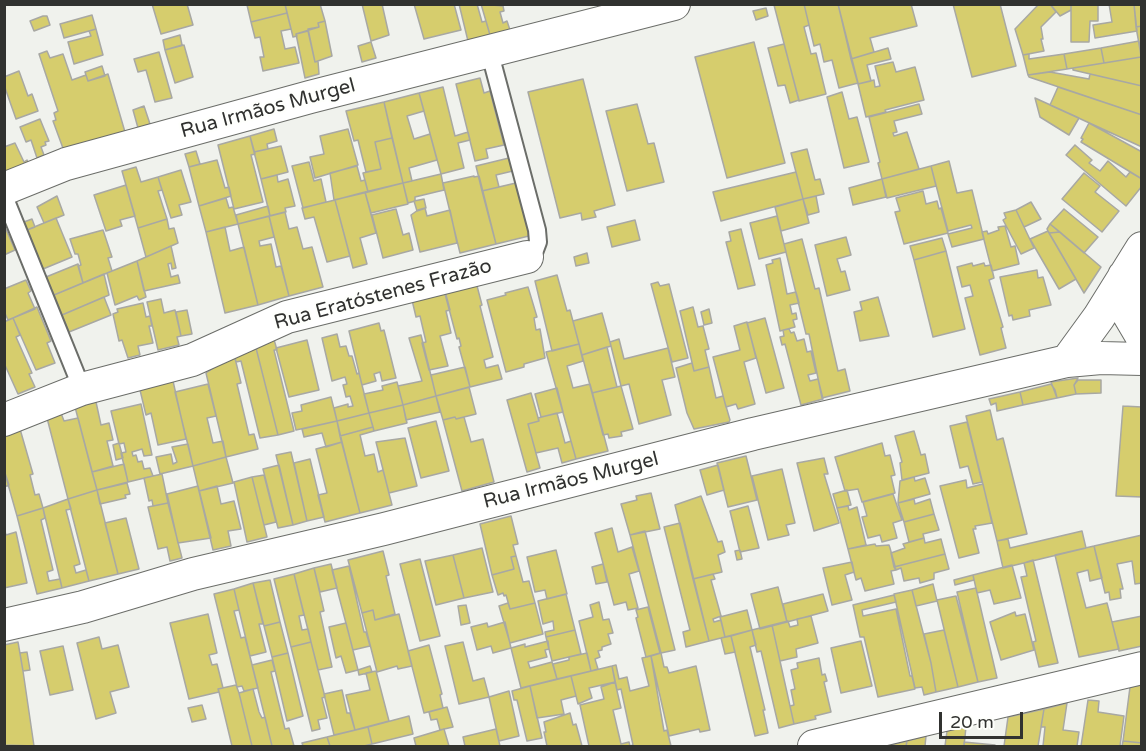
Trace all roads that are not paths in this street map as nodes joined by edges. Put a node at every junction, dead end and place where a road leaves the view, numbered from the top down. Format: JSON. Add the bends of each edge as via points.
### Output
{"nodes":[{"id":1,"x":674,"y":4,"type":"edge"},
{"id":2,"x":489,"y":50,"type":"junction"},
{"id":3,"x":4,"y":189,"type":"edge"},
{"id":4,"x":4,"y":196,"type":"edge"},
{"id":5,"x":1142,"y":248,"type":"edge"},
{"id":6,"x":527,"y":257,"type":"joint"},
{"id":7,"x":1124,"y":276,"type":"junction"},
{"id":8,"x":1142,"y":337,"type":"edge"},
{"id":9,"x":1142,"y":359,"type":"edge"},
{"id":10,"x":1067,"y":361,"type":"junction"},
{"id":11,"x":82,"y":389,"type":"junction"},
{"id":12,"x":4,"y":420,"type":"edge"},
{"id":13,"x":4,"y":625,"type":"edge"},
{"id":14,"x":1142,"y":668,"type":"edge"},
{"id":15,"x":814,"y":747,"type":"edge"}],
"edges":[{"from":1,"to":2,"type":"street","name":"Rua Irmãos Murgel"},
{"from":2,"to":3,"type":"street","name":"Rua Irmãos Murgel","via":[[66,164]]},
{"from":2,"to":6,"type":"lane","via":[[537,230],[536,250]]},
{"from":4,"to":11,"type":"lane"},
{"from":5,"to":7,"type":"street"},
{"from":6,"to":11,"type":"street","name":"Rua Eratóstenes Frazão","via":[[287,317],[192,360]]},
{"from":7,"to":8,"type":"street","via":[[1129,315]]},
{"from":7,"to":10,"type":"street"},
{"from":9,"to":10,"type":"street","name":"Rua Irmãos Murgel"},
{"from":10,"to":13,"type":"street","name":"Rua Irmãos Murgel","via":[[753,434]]},
{"from":11,"to":12,"type":"street","name":"Rua Eratóstenes Frazão"},
{"from":14,"to":15,"type":"street"}]}
